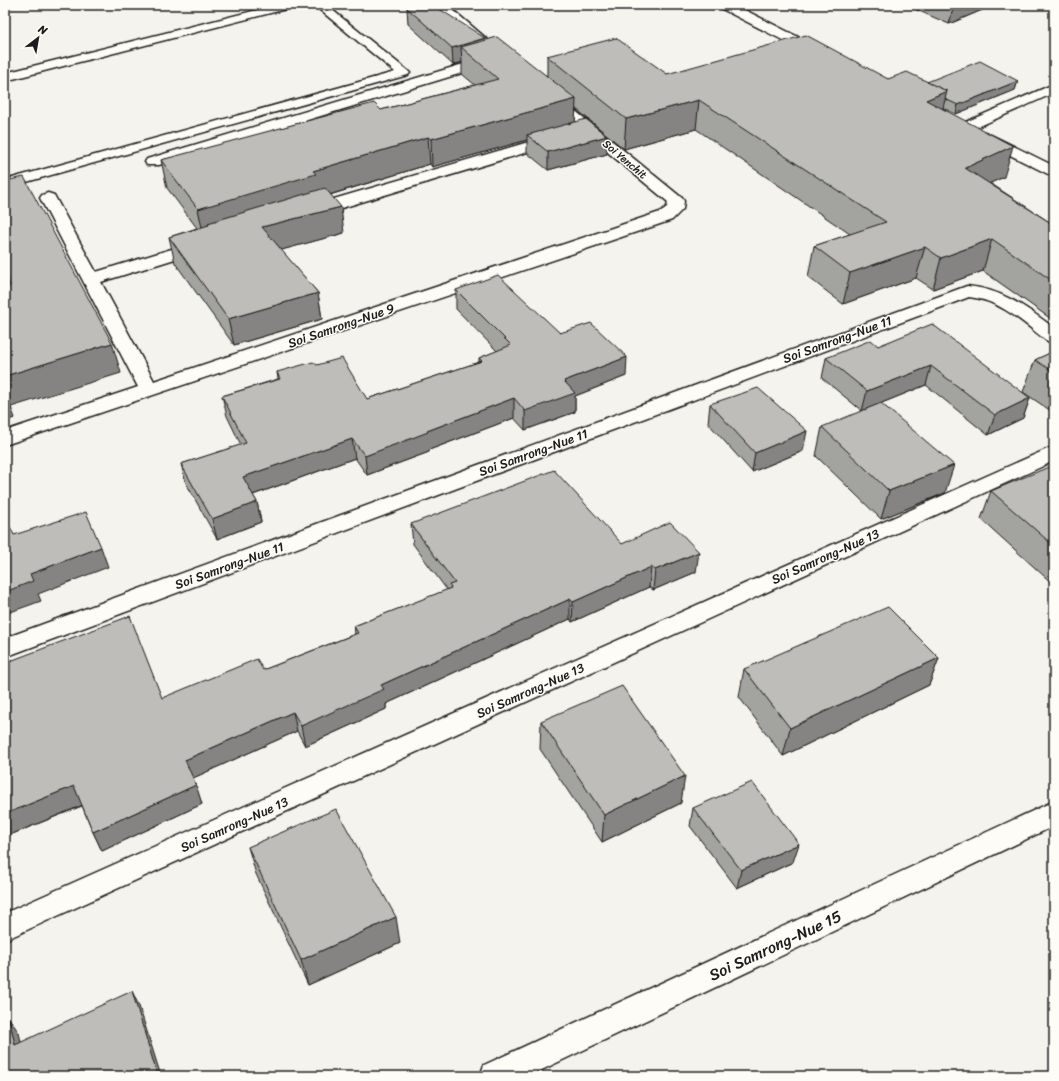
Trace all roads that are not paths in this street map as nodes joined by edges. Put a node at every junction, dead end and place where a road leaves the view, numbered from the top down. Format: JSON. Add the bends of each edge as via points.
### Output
{"nodes":[{"id":1,"x":290,"y":5,"type":"edge"},
{"id":2,"x":319,"y":5,"type":"edge"},
{"id":3,"x":439,"y":5,"type":"edge"},
{"id":4,"x":734,"y":6,"type":"edge"},
{"id":5,"x":832,"y":59,"type":"edge"},
{"id":6,"x":5,"y":77,"type":"edge"},
{"id":7,"x":1054,"y":88,"type":"edge"},
{"id":8,"x":542,"y":90,"type":"edge"},
{"id":9,"x":952,"y":120,"type":"edge"},
{"id":10,"x":966,"y":127,"type":"junction"},
{"id":11,"x":589,"y":130,"type":"junction"},
{"id":12,"x":153,"y":162,"type":"dead end"},
{"id":13,"x":1054,"y":172,"type":"edge"},
{"id":14,"x":5,"y":184,"type":"edge"},
{"id":15,"x":48,"y":198,"type":"dead end"},
{"id":16,"x":675,"y":209,"type":"joint"},
{"id":17,"x":294,"y":217,"type":"edge"},
{"id":18,"x":219,"y":240,"type":"edge"},
{"id":19,"x":91,"y":280,"type":"junction"},
{"id":20,"x":1054,"y":337,"type":"edge"},
{"id":21,"x":149,"y":390,"type":"junction"},
{"id":22,"x":5,"y":438,"type":"edge"},
{"id":23,"x":1054,"y":452,"type":"edge"},
{"id":24,"x":5,"y":648,"type":"edge"},
{"id":25,"x":1054,"y":813,"type":"edge"},
{"id":26,"x":5,"y":927,"type":"edge"},
{"id":27,"x":495,"y":1076,"type":"edge"}],
"edges":[{"from":1,"to":6,"type":"lane"},
{"from":2,"to":14,"type":"lane","via":[[404,73]]},
{"from":3,"to":12,"type":"street","via":[[504,59]]},
{"from":4,"to":5,"type":"street"},
{"from":7,"to":10,"type":"street"},
{"from":8,"to":11,"type":"street","name":"Soi Yenchit"},
{"from":9,"to":10,"type":"street"},
{"from":10,"to":13,"type":"street"},
{"from":11,"to":16,"type":"street","name":"Soi Yenchit","via":[[676,201]]},
{"from":11,"to":17,"type":"street"},
{"from":15,"to":19,"type":"street"},
{"from":16,"to":21,"type":"street","name":"Soi Samrong-Nue 9","via":[[666,216]]},
{"from":18,"to":19,"type":"street"},
{"from":19,"to":21,"type":"street"},
{"from":20,"to":24,"type":"street","name":"Soi Samrong-Nue 11","via":[[995,296],[980,291],[967,291]]},
{"from":21,"to":22,"type":"street","name":"Soi Samrong-Nue 9"},
{"from":23,"to":26,"type":"street","name":"Soi Samrong-Nue 13"},
{"from":25,"to":27,"type":"street","name":"Soi Samrong-Nue 15"}]}
